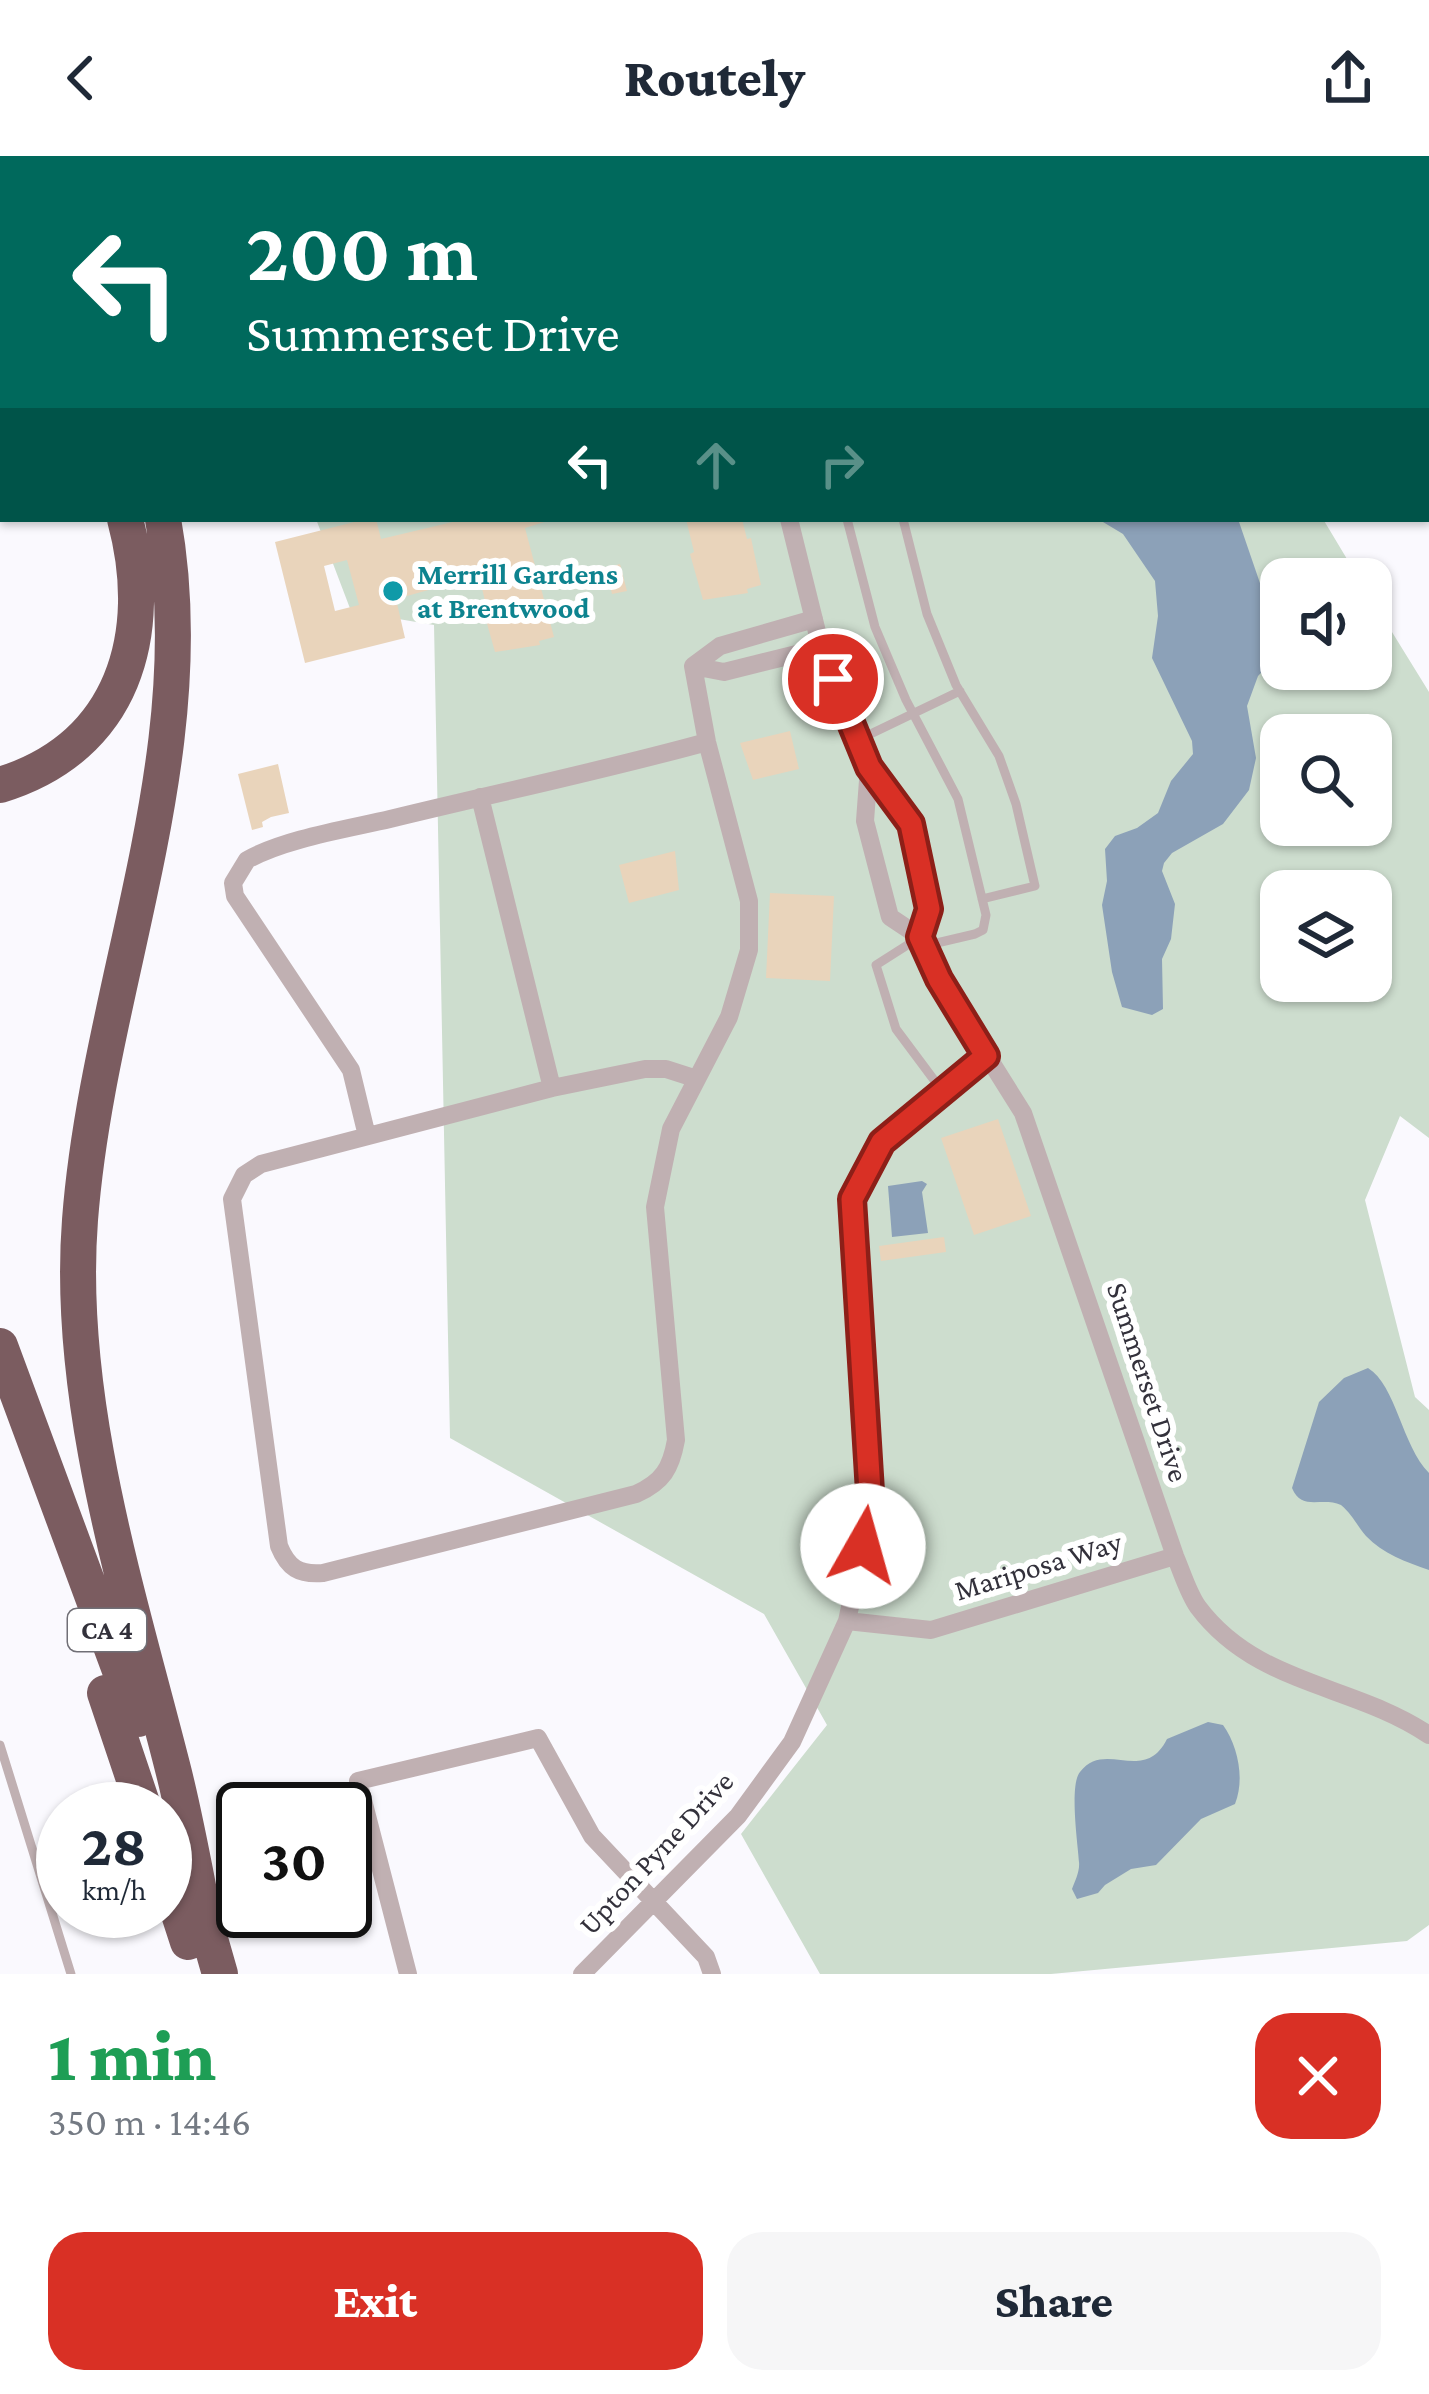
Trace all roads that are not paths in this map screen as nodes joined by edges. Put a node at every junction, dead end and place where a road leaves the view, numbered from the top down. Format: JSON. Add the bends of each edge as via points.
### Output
{"nodes":[{"id":1,"x":125,"y":522,"type":"edge"},
{"id":2,"x":163,"y":522,"type":"edge"},
{"id":3,"x":790,"y":522,"type":"edge"},
{"id":4,"x":848,"y":522,"type":"edge"},
{"id":5,"x":904,"y":522,"type":"edge"},
{"id":6,"x":814,"y":620,"type":"junction"},
{"id":7,"x":740,"y":641,"type":"junction"},
{"id":8,"x":821,"y":648,"type":"junction"},
{"id":9,"x":693,"y":666,"type":"junction"},
{"id":10,"x":746,"y":667,"type":"junction"},
{"id":11,"x":960,"y":691,"type":"junction"},
{"id":12,"x":913,"y":712,"type":"junction"},
{"id":13,"x":858,"y":740,"type":"junction"},
{"id":14,"x":707,"y":742,"type":"junction"},
{"id":15,"x":869,"y":767,"type":"junction"},
{"id":16,"x":0,"y":785,"type":"edge"},
{"id":17,"x":480,"y":797,"type":"junction"},
{"id":18,"x":982,"y":899,"type":"junction"},
{"id":19,"x":922,"y":942,"type":"junction"},
{"id":20,"x":986,"y":1056,"type":"junction"},
{"id":21,"x":694,"y":1078,"type":"junction"},
{"id":22,"x":551,"y":1088,"type":"junction"},
{"id":23,"x":943,"y":1092,"type":"junction"},
{"id":24,"x":367,"y":1136,"type":"junction"},
{"id":25,"x":0,"y":1346,"type":"edge"},
{"id":26,"x":0,"y":1410,"type":"edge"},
{"id":27,"x":1174,"y":1556,"type":"junction"},
{"id":28,"x":847,"y":1621,"type":"junction"},
{"id":29,"x":1429,"y":1735,"type":"edge"},
{"id":30,"x":0,"y":1745,"type":"edge"},
{"id":31,"x":134,"y":1782,"type":"edge"},
{"id":32,"x":657,"y":1902,"type":"junction"},
{"id":33,"x":204,"y":1916,"type":"junction"},
{"id":34,"x":186,"y":1938,"type":"edge"},
{"id":35,"x":71,"y":1974,"type":"edge"},
{"id":36,"x":198,"y":1974,"type":"edge"},
{"id":37,"x":220,"y":1974,"type":"edge"},
{"id":38,"x":408,"y":1974,"type":"edge"},
{"id":39,"x":582,"y":1974,"type":"edge"},
{"id":40,"x":712,"y":1974,"type":"edge"}],
"edges":[{"from":1,"to":16,"type":"highway","via":[[138,592],[121,680],[70,748]]},
{"from":2,"to":33,"type":"highway","via":[[175,617],[169,733],[97,1095],[80,1294],[101,1482]]},
{"from":3,"to":6,"type":"street","name":"Summerset Drive"},
{"from":4,"to":12,"type":"lane","via":[[875,627]]},
{"from":5,"to":11,"type":"lane","via":[[927,614]]},
{"from":6,"to":7,"type":"street"},
{"from":6,"to":8,"type":"street","name":"Summerset Drive"},
{"from":7,"to":9,"type":"street"},
{"from":7,"to":10,"type":"street"},
{"from":8,"to":10,"type":"street"},
{"from":8,"to":13,"type":"street","name":"Summerset Drive"},
{"from":9,"to":10,"type":"street"},
{"from":9,"to":14,"type":"street"},
{"from":11,"to":12,"type":"lane"},
{"from":11,"to":18,"type":"lane","via":[[999,756],[1035,886]]},
{"from":12,"to":13,"type":"lane"},
{"from":12,"to":18,"type":"lane","via":[[958,799]]},
{"from":13,"to":15,"type":"street","name":"Summerset Drive"},
{"from":14,"to":17,"type":"street"},
{"from":14,"to":21,"type":"street","via":[[749,901],[748,950],[729,1017]]},
{"from":15,"to":19,"type":"street","name":"Summerset Drive","via":[[911,824],[929,909]]},
{"from":15,"to":19,"type":"street","name":"Summerset Drive","via":[[865,820],[890,917]]},
{"from":17,"to":22,"type":"street"},
{"from":17,"to":24,"type":"street","via":[[257,854],[233,884],[351,1070]]},
{"from":18,"to":19,"type":"lane","via":[[982,930]]},
{"from":19,"to":20,"type":"street","name":"Summerset Drive"},
{"from":19,"to":23,"type":"lane","via":[[877,965],[896,1029]]},
{"from":20,"to":23,"type":"street","name":"Upton Pyne Drive"},
{"from":20,"to":27,"type":"street","name":"Summerset Drive","via":[[1024,1113]]},
{"from":21,"to":22,"type":"street","via":[[645,1069]]},
{"from":21,"to":24,"type":"street","via":[[671,1130],[656,1207],[676,1440],[664,1476],[636,1494],[308,1574],[286,1563],[279,1546],[232,1198],[261,1164]]},
{"from":22,"to":24,"type":"street"},
{"from":23,"to":28,"type":"street","name":"Upton Pyne Drive","via":[[882,1142],[852,1199],[871,1508]]},
{"from":25,"to":33,"type":"highway","number":"CA 4"},
{"from":26,"to":31,"type":"highway","number":"CA 4"},
{"from":27,"to":28,"type":"street","name":"Mariposa Way","via":[[931,1630]]},
{"from":27,"to":29,"type":"street","name":"Summerset Drive","via":[[1198,1606],[1252,1659],[1396,1712]]},
{"from":28,"to":32,"type":"street","name":"Upton Pyne Drive","via":[[792,1742],[738,1816]]},
{"from":30,"to":35,"type":"lane"},
{"from":32,"to":38,"type":"street","via":[[592,1836],[538,1738],[358,1781]]},
{"from":32,"to":39,"type":"street","name":"Upton Pyne Drive"},
{"from":32,"to":40,"type":"street"},
{"from":33,"to":37,"type":"highway","number":"CA 4"},
{"from":34,"to":36,"type":"highway"}]}
